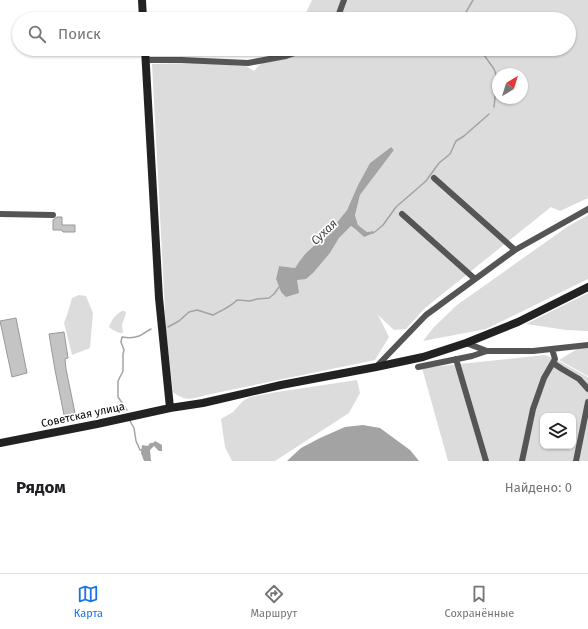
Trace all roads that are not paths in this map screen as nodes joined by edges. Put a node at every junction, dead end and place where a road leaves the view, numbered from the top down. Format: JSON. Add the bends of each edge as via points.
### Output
{"nodes":[{"id":1,"x":142,"y":0,"type":"edge"},
{"id":2,"x":344,"y":0,"type":"edge"},
{"id":3,"x":143,"y":12,"type":"edge"},
{"id":4,"x":340,"y":12,"type":"edge"},
{"id":5,"x":146,"y":56,"type":"edge"},
{"id":6,"x":286,"y":56,"type":"edge"},
{"id":7,"x":146,"y":60,"type":"junction"},
{"id":8,"x":434,"y":178,"type":"dead end"},
{"id":9,"x":588,"y":209,"type":"edge"},
{"id":10,"x":0,"y":214,"type":"edge"},
{"id":11,"x":402,"y":214,"type":"dead end"},
{"id":12,"x":53,"y":215,"type":"dead end"},
{"id":13,"x":515,"y":250,"type":"junction"},
{"id":14,"x":475,"y":279,"type":"junction"},
{"id":15,"x":588,"y":288,"type":"edge"},
{"id":16,"x":466,"y":343,"type":"junction"},
{"id":17,"x":588,"y":345,"type":"edge"},
{"id":18,"x":552,"y":348,"type":"junction"},
{"id":19,"x":487,"y":351,"type":"junction"},
{"id":20,"x":456,"y":359,"type":"junction"},
{"id":21,"x":553,"y":363,"type":"junction"},
{"id":22,"x":376,"y":367,"type":"junction"},
{"id":23,"x":418,"y":367,"type":"dead end"},
{"id":24,"x":588,"y":389,"type":"edge"},
{"id":25,"x":588,"y":402,"type":"edge"},
{"id":26,"x":170,"y":408,"type":"junction"},
{"id":27,"x":0,"y":443,"type":"edge"},
{"id":28,"x":486,"y":461,"type":"edge"},
{"id":29,"x":522,"y":461,"type":"edge"},
{"id":30,"x":576,"y":461,"type":"edge"}],
"edges":[{"from":1,"to":3,"type":"main road"},
{"from":2,"to":4,"type":"street"},
{"from":5,"to":7,"type":"main road"},
{"from":6,"to":7,"type":"street","via":[[248,63]]},
{"from":7,"to":26,"type":"main road","via":[[159,298]]},
{"from":8,"to":13,"type":"street"},
{"from":9,"to":13,"type":"street"},
{"from":10,"to":12,"type":"street"},
{"from":11,"to":14,"type":"street"},
{"from":13,"to":14,"type":"street"},
{"from":14,"to":22,"type":"street","via":[[426,315]]},
{"from":15,"to":16,"type":"main road","name":"Советская улица","via":[[518,322]]},
{"from":16,"to":19,"type":"street"},
{"from":16,"to":22,"type":"main road","name":"Советская улица"},
{"from":17,"to":18,"type":"street"},
{"from":18,"to":19,"type":"street","via":[[533,351]]},
{"from":18,"to":21,"type":"street","via":[[555,359]]},
{"from":19,"to":20,"type":"street"},
{"from":20,"to":23,"type":"street"},
{"from":20,"to":28,"type":"street"},
{"from":21,"to":24,"type":"street","via":[[579,379]]},
{"from":21,"to":29,"type":"street","via":[[544,378],[533,409]]},
{"from":22,"to":26,"type":"main road","name":"Советская улица"},
{"from":25,"to":30,"type":"street"},
{"from":26,"to":27,"type":"main road","name":"Советская улица"}]}
